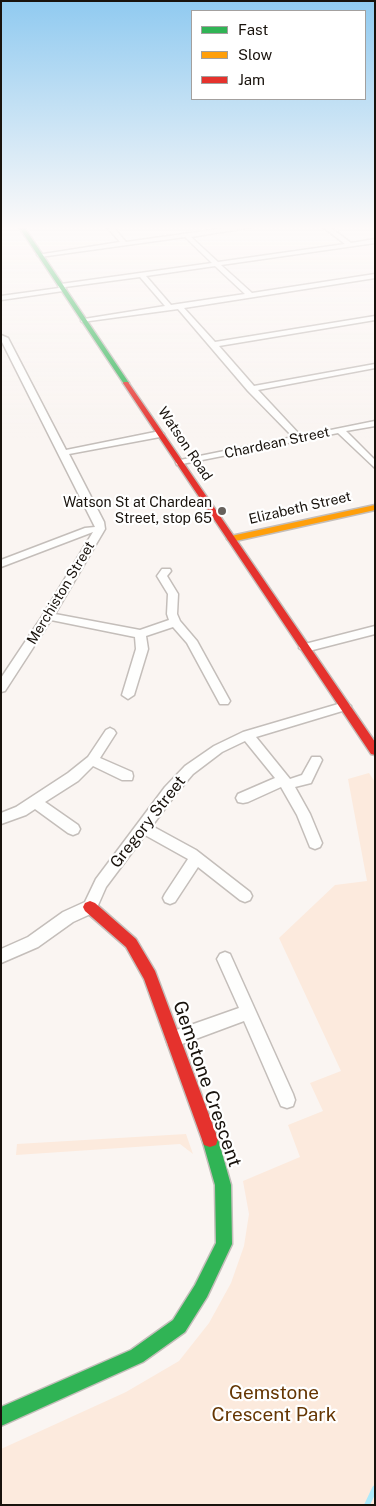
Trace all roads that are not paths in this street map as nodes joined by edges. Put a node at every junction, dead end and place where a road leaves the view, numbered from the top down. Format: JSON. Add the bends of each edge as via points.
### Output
{"nodes":[{"id":1,"x":68,"y":297,"type":"edge"},
{"id":2,"x":161,"y":297,"type":"edge"},
{"id":3,"x":235,"y":297,"type":"edge"},
{"id":4,"x":179,"y":306,"type":"junction"},
{"id":5,"x":170,"y":308,"type":"junction"},
{"id":6,"x":375,"y":318,"type":"edge"},
{"id":7,"x":84,"y":321,"type":"junction"},
{"id":8,"x":1,"y":337,"type":"edge"},
{"id":9,"x":214,"y":345,"type":"junction"},
{"id":10,"x":375,"y":366,"type":"edge"},
{"id":11,"x":251,"y":388,"type":"junction"},
{"id":12,"x":375,"y":423,"type":"edge"},
{"id":13,"x":340,"y":430,"type":"junction"},
{"id":14,"x":160,"y":434,"type":"junction"},
{"id":15,"x":299,"y":438,"type":"junction"},
{"id":16,"x":63,"y":452,"type":"junction"},
{"id":17,"x":180,"y":463,"type":"junction"},
{"id":18,"x":375,"y":466,"type":"edge"},
{"id":19,"x":375,"y":507,"type":"edge"},
{"id":20,"x":100,"y":529,"type":"junction"},
{"id":21,"x":231,"y":539,"type":"junction"},
{"id":22,"x":1,"y":564,"type":"edge"},
{"id":23,"x":166,"y":571,"type":"dead end"},
{"id":24,"x":48,"y":616,"type":"junction"},
{"id":25,"x":175,"y":622,"type":"junction"},
{"id":26,"x":375,"y":630,"type":"edge"},
{"id":27,"x":140,"y":634,"type":"junction"},
{"id":28,"x":305,"y":648,"type":"junction"},
{"id":29,"x":1,"y":688,"type":"edge"},
{"id":30,"x":128,"y":695,"type":"dead end"},
{"id":31,"x":224,"y":700,"type":"dead end"},
{"id":32,"x":345,"y":706,"type":"junction"},
{"id":33,"x":110,"y":733,"type":"dead end"},
{"id":34,"x":248,"y":735,"type":"junction"},
{"id":35,"x":375,"y":752,"type":"edge"},
{"id":36,"x":92,"y":760,"type":"junction"},
{"id":37,"x":316,"y":760,"type":"dead end"},
{"id":38,"x":127,"y":776,"type":"dead end"},
{"id":39,"x":285,"y":782,"type":"junction"},
{"id":40,"x":243,"y":798,"type":"dead end"},
{"id":41,"x":36,"y":802,"type":"junction"},
{"id":42,"x":1,"y":819,"type":"edge"},
{"id":43,"x":142,"y":827,"type":"junction"},
{"id":44,"x":73,"y":829,"type":"dead end"},
{"id":45,"x":315,"y":844,"type":"dead end"},
{"id":46,"x":196,"y":858,"type":"junction"},
{"id":47,"x":245,"y":896,"type":"dead end"},
{"id":48,"x":170,"y":898,"type":"dead end"},
{"id":49,"x":90,"y":906,"type":"junction"},
{"id":50,"x":1,"y":956,"type":"edge"},
{"id":51,"x":225,"y":959,"type":"dead end"},
{"id":52,"x":248,"y":1012,"type":"junction"},
{"id":53,"x":174,"y":1039,"type":"junction"},
{"id":54,"x":286,"y":1100,"type":"dead end"},
{"id":55,"x":1,"y":1417,"type":"edge"}],
"edges":[{"from":1,"to":7,"type":"street","name":"Watson Road"},
{"from":2,"to":5,"type":"street"},
{"from":3,"to":4,"type":"street"},
{"from":4,"to":5,"type":"street"},
{"from":4,"to":9,"type":"street"},
{"from":5,"to":7,"type":"street"},
{"from":6,"to":9,"type":"street"},
{"from":7,"to":14,"type":"street","name":"Watson Road"},
{"from":8,"to":16,"type":"street","name":"Merchiston Street","via":[[11,350]]},
{"from":9,"to":11,"type":"street"},
{"from":10,"to":11,"type":"street"},
{"from":11,"to":15,"type":"street"},
{"from":12,"to":13,"type":"street","name":"Chardean Street"},
{"from":13,"to":15,"type":"street","name":"Chardean Street"},
{"from":13,"to":18,"type":"street"},
{"from":14,"to":16,"type":"street"},
{"from":14,"to":17,"type":"street","name":"Watson Road"},
{"from":15,"to":17,"type":"street","name":"Chardean Street"},
{"from":16,"to":20,"type":"street","name":"Merchiston Street"},
{"from":17,"to":21,"type":"street","name":"Watson Road"},
{"from":19,"to":21,"type":"street","name":"Elizabeth Street"},
{"from":20,"to":22,"type":"street","via":[[88,530]]},
{"from":20,"to":24,"type":"street","name":"Merchiston Street"},
{"from":21,"to":28,"type":"street","name":"Watson Road"},
{"from":23,"to":25,"type":"street","via":[[162,576],[173,594]]},
{"from":24,"to":27,"type":"street"},
{"from":24,"to":29,"type":"street","name":"Merchiston Street"},
{"from":25,"to":27,"type":"street"},
{"from":25,"to":31,"type":"street","via":[[191,641]]},
{"from":26,"to":28,"type":"street"},
{"from":27,"to":30,"type":"street","via":[[142,649]]},
{"from":28,"to":32,"type":"street","name":"Watson Road"},
{"from":32,"to":34,"type":"street","name":"Gregory Street"},
{"from":32,"to":35,"type":"street","name":"Watson Road"},
{"from":33,"to":36,"type":"street"},
{"from":34,"to":39,"type":"street"},
{"from":34,"to":43,"type":"street","name":"Gregory Street","via":[[218,749],[189,770]]},
{"from":36,"to":38,"type":"street"},
{"from":36,"to":41,"type":"street"},
{"from":37,"to":39,"type":"street","via":[[306,779]]},
{"from":39,"to":40,"type":"street"},
{"from":39,"to":45,"type":"street"},
{"from":41,"to":42,"type":"street"},
{"from":41,"to":44,"type":"street"},
{"from":43,"to":46,"type":"street"},
{"from":43,"to":49,"type":"street","name":"Gregory Street","via":[[101,883]]},
{"from":46,"to":47,"type":"street"},
{"from":46,"to":48,"type":"street"},
{"from":49,"to":50,"type":"street","via":[[33,942]]},
{"from":49,"to":53,"type":"street","name":"Gemstone Crescent","via":[[131,943],[150,976]]},
{"from":51,"to":52,"type":"street"},
{"from":52,"to":53,"type":"street"},
{"from":52,"to":54,"type":"street"},
{"from":53,"to":55,"type":"street","name":"Gemstone Crescent","via":[[210,1138],[223,1185],[224,1244],[180,1326],[137,1356]]}]}
